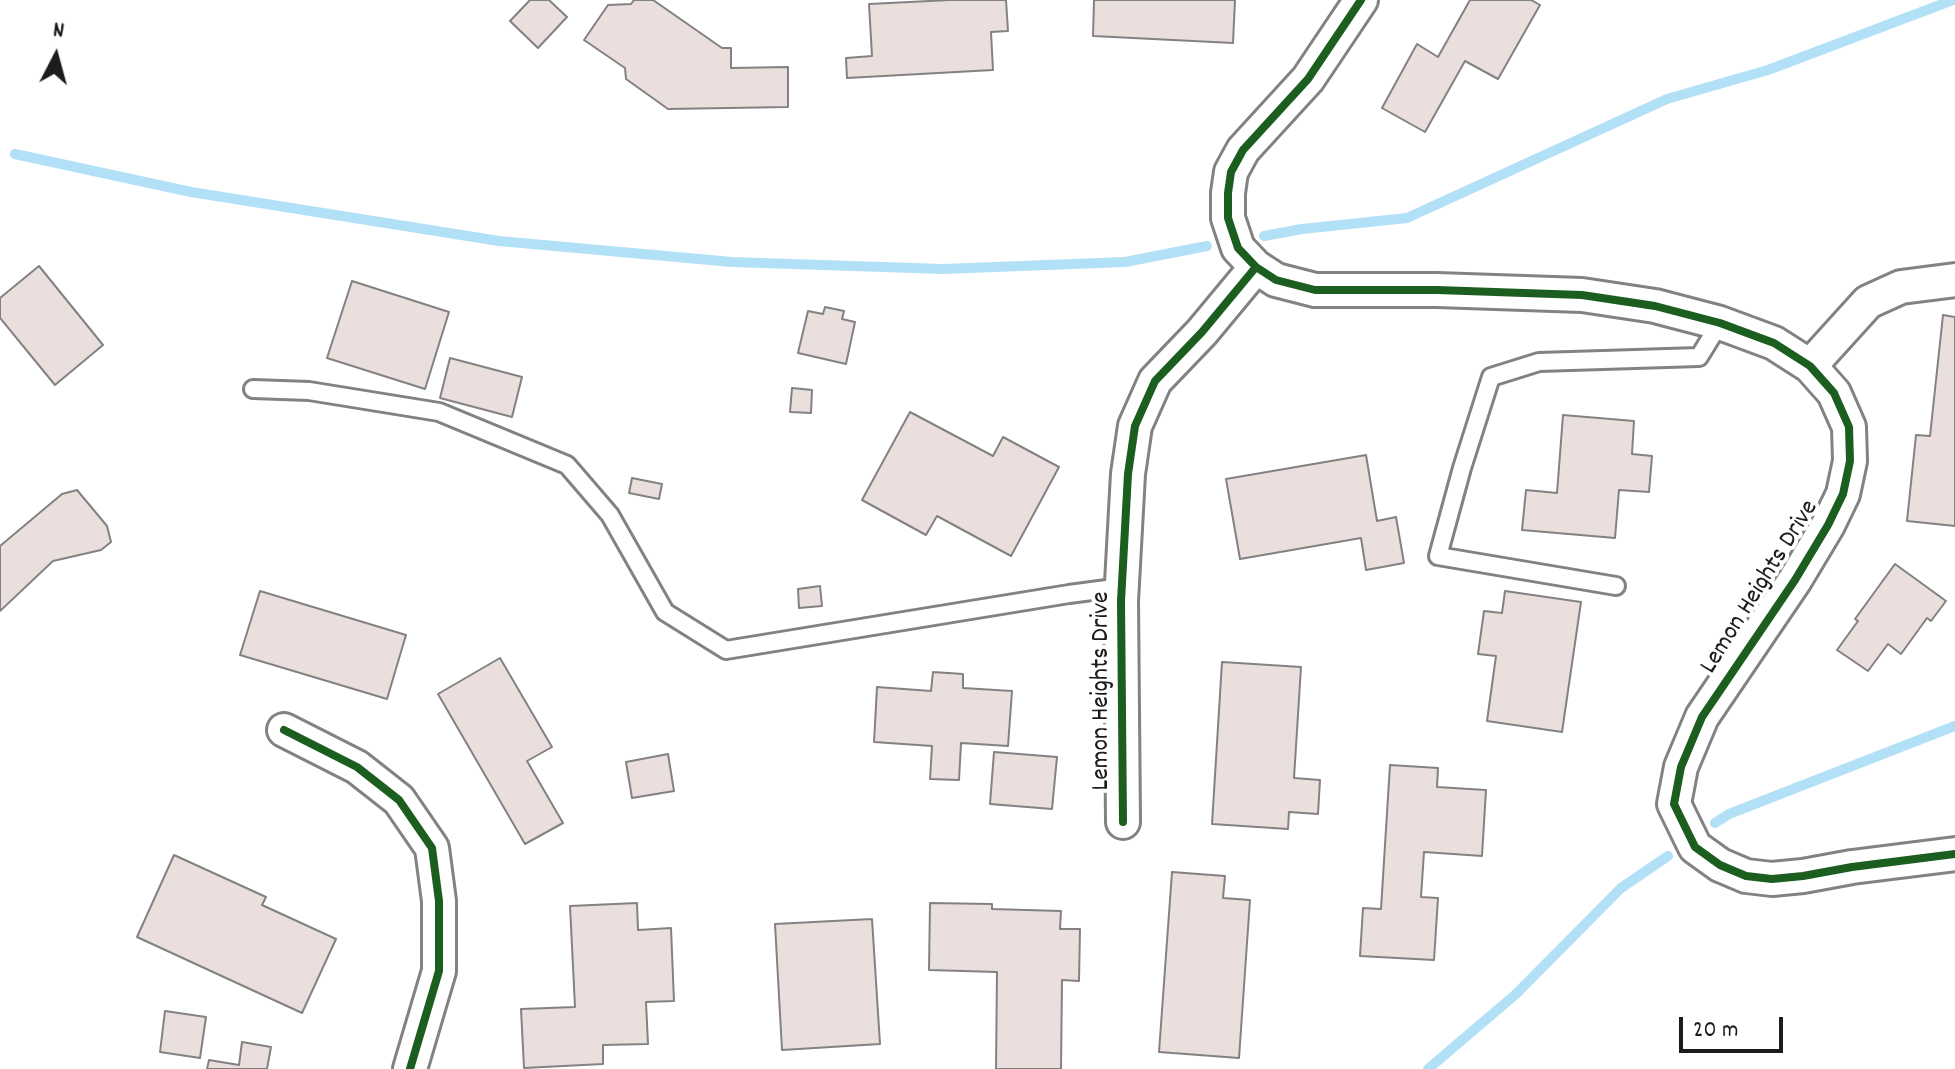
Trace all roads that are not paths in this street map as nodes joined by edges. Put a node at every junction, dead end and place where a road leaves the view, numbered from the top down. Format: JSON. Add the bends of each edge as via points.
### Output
{"nodes":[{"id":1,"x":1361,"y":0,"type":"edge"},
{"id":2,"x":1256,"y":267,"type":"junction"},
{"id":3,"x":1955,"y":280,"type":"edge"},
{"id":4,"x":1720,"y":323,"type":"junction"},
{"id":5,"x":1810,"y":366,"type":"junction"},
{"id":6,"x":253,"y":389,"type":"dead end"},
{"id":7,"x":1616,"y":586,"type":"dead end"},
{"id":8,"x":1122,"y":587,"type":"junction"},
{"id":9,"x":284,"y":730,"type":"dead end"},
{"id":10,"x":1123,"y":822,"type":"dead end"},
{"id":11,"x":1955,"y":854,"type":"edge"},
{"id":12,"x":410,"y":1069,"type":"edge"}],
"edges":[{"from":1,"to":2,"type":"street","name":"Lemon Heights Drive","via":[[1308,79],[1243,150],[1231,172],[1228,218],[1238,248]]},
{"from":2,"to":4,"type":"street","name":"Lemon Heights Drive","via":[[1276,280],[1315,290],[1582,295]]},
{"from":2,"to":8,"type":"street","name":"Lemon Heights Drive","via":[[1155,381],[1135,426]]},
{"from":3,"to":5,"type":"street","via":[[1901,287],[1868,302]]},
{"from":4,"to":5,"type":"street","name":"Lemon Heights Drive","via":[[1774,343]]},
{"from":4,"to":7,"type":"lane","via":[[1699,357],[1539,362],[1491,377],[1438,556]]},
{"from":5,"to":11,"type":"street","name":"Lemon Heights Drive","via":[[1834,393],[1849,427],[1850,461],[1843,494],[1795,580],[1702,717],[1681,767],[1674,804],[1695,847],[1746,876],[1803,876]]},
{"from":6,"to":8,"type":"lane","via":[[309,391],[439,412],[567,465],[610,515],[665,612],[726,650]]},
{"from":8,"to":10,"type":"street","name":"Lemon Heights Drive"},
{"from":9,"to":12,"type":"street","via":[[357,767],[399,800],[432,848],[439,971]]}]}
